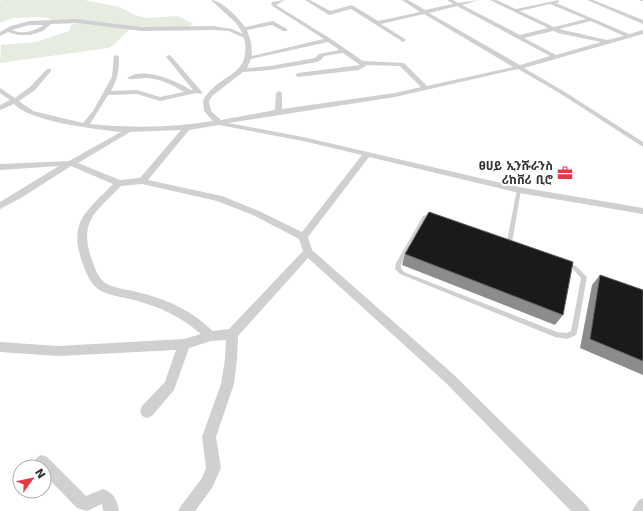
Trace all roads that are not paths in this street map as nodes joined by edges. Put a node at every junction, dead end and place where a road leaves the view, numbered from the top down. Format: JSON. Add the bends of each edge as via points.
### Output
{"nodes":[{"id":1,"x":283,"y":0,"type":"edge"},
{"id":2,"x":307,"y":0,"type":"edge"},
{"id":3,"x":404,"y":0,"type":"edge"},
{"id":4,"x":449,"y":0,"type":"edge"},
{"id":5,"x":477,"y":0,"type":"edge"},
{"id":6,"x":492,"y":0,"type":"edge"},
{"id":7,"x":562,"y":0,"type":"edge"},
{"id":8,"x":589,"y":0,"type":"edge"},
{"id":9,"x":216,"y":1,"type":"edge"},
{"id":10,"x":552,"y":3,"type":"junction"},
{"id":11,"x":457,"y":4,"type":"junction"},
{"id":12,"x":515,"y":11,"type":"junction"},
{"id":13,"x":424,"y":12,"type":"junction"},
{"id":14,"x":590,"y":20,"type":"junction"},
{"id":15,"x":377,"y":22,"type":"junction"},
{"id":16,"x":643,"y":22,"type":"edge"},
{"id":17,"x":50,"y":23,"type":"junction"},
{"id":18,"x":243,"y":29,"type":"junction"},
{"id":19,"x":553,"y":29,"type":"junction"},
{"id":20,"x":8,"y":30,"type":"junction"},
{"id":21,"x":285,"y":30,"type":"dead end"},
{"id":22,"x":643,"y":32,"type":"edge"},
{"id":23,"x":0,"y":34,"type":"edge"},
{"id":24,"x":629,"y":36,"type":"junction"},
{"id":25,"x":246,"y":37,"type":"junction"},
{"id":26,"x":520,"y":37,"type":"junction"},
{"id":27,"x":329,"y":40,"type":"junction"},
{"id":28,"x":403,"y":40,"type":"dead end"},
{"id":29,"x":607,"y":42,"type":"junction"},
{"id":30,"x":343,"y":51,"type":"junction"},
{"id":31,"x":116,"y":56,"type":"dead end"},
{"id":32,"x":169,"y":57,"type":"dead end"},
{"id":33,"x":556,"y":57,"type":"junction"},
{"id":34,"x":249,"y":58,"type":"junction"},
{"id":35,"x":308,"y":61,"type":"junction"},
{"id":36,"x":363,"y":63,"type":"junction"},
{"id":37,"x":520,"y":67,"type":"junction"},
{"id":38,"x":49,"y":70,"type":"dead end"},
{"id":39,"x":241,"y":70,"type":"junction"},
{"id":40,"x":318,"y":74,"type":"junction"},
{"id":41,"x":298,"y":75,"type":"dead end"},
{"id":42,"x":130,"y":78,"type":"dead end"},
{"id":43,"x":426,"y":88,"type":"junction"},
{"id":44,"x":0,"y":90,"type":"edge"},
{"id":45,"x":193,"y":91,"type":"junction"},
{"id":46,"x":106,"y":93,"type":"junction"},
{"id":47,"x":278,"y":93,"type":"dead end"},
{"id":48,"x":207,"y":98,"type":"junction"},
{"id":49,"x":16,"y":101,"type":"junction"},
{"id":50,"x":2,"y":106,"type":"edge"},
{"id":51,"x":278,"y":112,"type":"junction"},
{"id":52,"x":219,"y":122,"type":"junction"},
{"id":53,"x":85,"y":126,"type":"junction"},
{"id":54,"x":187,"y":128,"type":"junction"},
{"id":55,"x":128,"y":130,"type":"junction"},
{"id":56,"x":643,"y":145,"type":"edge"},
{"id":57,"x":367,"y":155,"type":"junction"},
{"id":58,"x":71,"y":162,"type":"junction"},
{"id":59,"x":0,"y":167,"type":"edge"},
{"id":60,"x":142,"y":181,"type":"junction"},
{"id":61,"x":119,"y":183,"type":"junction"},
{"id":62,"x":519,"y":190,"type":"junction"},
{"id":63,"x":0,"y":206,"type":"edge"},
{"id":64,"x":643,"y":211,"type":"edge"},
{"id":65,"x":303,"y":237,"type":"junction"},
{"id":66,"x":509,"y":245,"type":"junction"},
{"id":67,"x":308,"y":252,"type":"junction"},
{"id":68,"x":232,"y":334,"type":"junction"},
{"id":69,"x":211,"y":336,"type":"junction"},
{"id":70,"x":184,"y":344,"type":"junction"},
{"id":71,"x":0,"y":347,"type":"edge"},
{"id":72,"x":147,"y":410,"type":"dead end"},
{"id":73,"x":52,"y":472,"type":"edge"},
{"id":74,"x":643,"y":506,"type":"edge"},
{"id":75,"x":111,"y":511,"type":"edge"},
{"id":76,"x":186,"y":511,"type":"edge"},
{"id":77,"x":582,"y":511,"type":"edge"},
{"id":78,"x":640,"y":511,"type":"edge"}],
"edges":[{"from":1,"to":27,"type":"street","via":[[274,2],[273,5]]},
{"from":2,"to":15,"type":"street","via":[[328,13],[348,7]]},
{"from":3,"to":13,"type":"street"},
{"from":4,"to":11,"type":"street"},
{"from":5,"to":11,"type":"street"},
{"from":6,"to":12,"type":"street"},
{"from":7,"to":10,"type":"street"},
{"from":8,"to":16,"type":"street"},
{"from":9,"to":18,"type":"street"},
{"from":10,"to":12,"type":"street"},
{"from":10,"to":14,"type":"street"},
{"from":11,"to":13,"type":"street"},
{"from":11,"to":26,"type":"street"},
{"from":12,"to":19,"type":"street"},
{"from":13,"to":15,"type":"street"},
{"from":13,"to":37,"type":"street"},
{"from":14,"to":19,"type":"street"},
{"from":14,"to":24,"type":"street"},
{"from":15,"to":28,"type":"street"},
{"from":17,"to":20,"type":"street","via":[[29,22]]},
{"from":17,"to":20,"type":"street","via":[[42,30],[30,33],[17,34]]},
{"from":17,"to":25,"type":"street","via":[[77,21],[142,29],[214,28],[230,30]]},
{"from":18,"to":21,"type":"street","via":[[273,23]]},
{"from":18,"to":25,"type":"street"},
{"from":19,"to":26,"type":"street"},
{"from":19,"to":29,"type":"street"},
{"from":20,"to":23,"type":"street"},
{"from":22,"to":24,"type":"street"},
{"from":24,"to":29,"type":"street"},
{"from":25,"to":34,"type":"street"},
{"from":26,"to":33,"type":"street"},
{"from":27,"to":30,"type":"street"},
{"from":27,"to":34,"type":"street"},
{"from":29,"to":33,"type":"street"},
{"from":30,"to":35,"type":"street","via":[[321,55],[319,59]]},
{"from":30,"to":36,"type":"street"},
{"from":31,"to":46,"type":"street","via":[[116,72]]},
{"from":32,"to":45,"type":"street","via":[[180,69]]},
{"from":33,"to":37,"type":"street"},
{"from":34,"to":39,"type":"street"},
{"from":35,"to":39,"type":"street","via":[[272,68]]},
{"from":35,"to":40,"type":"street"},
{"from":36,"to":40,"type":"street","via":[[364,65],[359,68]]},
{"from":36,"to":43,"type":"street","via":[[402,64]]},
{"from":37,"to":43,"type":"street"},
{"from":37,"to":56,"type":"street"},
{"from":38,"to":49,"type":"street","via":[[33,89]]},
{"from":39,"to":48,"type":"street","via":[[219,85]]},
{"from":40,"to":41,"type":"street"},
{"from":42,"to":45,"type":"street","via":[[147,76],[175,83]]},
{"from":43,"to":51,"type":"street","via":[[379,98]]},
{"from":44,"to":49,"type":"street"},
{"from":45,"to":46,"type":"street","via":[[160,99],[136,92]]},
{"from":45,"to":48,"type":"street"},
{"from":46,"to":53,"type":"street"},
{"from":47,"to":51,"type":"street"},
{"from":48,"to":52,"type":"street","via":[[207,110]]},
{"from":49,"to":50,"type":"street"},
{"from":49,"to":53,"type":"street","via":[[24,110],[32,113]]},
{"from":51,"to":52,"type":"street"},
{"from":52,"to":54,"type":"street"},
{"from":52,"to":57,"type":"street"},
{"from":53,"to":55,"type":"street"},
{"from":54,"to":55,"type":"street"},
{"from":54,"to":60,"type":"street"},
{"from":55,"to":58,"type":"street","via":[[102,147]]},
{"from":57,"to":62,"type":"street"},
{"from":57,"to":65,"type":"street"},
{"from":58,"to":59,"type":"street"},
{"from":58,"to":61,"type":"street"},
{"from":58,"to":63,"type":"street"},
{"from":60,"to":61,"type":"street"},
{"from":60,"to":65,"type":"street","via":[[219,198]]},
{"from":61,"to":69,"type":"street","via":[[86,219],[82,231],[84,252],[97,282],[105,288],[178,311]]},
{"from":62,"to":64,"type":"street"},
{"from":62,"to":66,"type":"lane"},
{"from":65,"to":67,"type":"street"},
{"from":66,"to":66,"type":"lane","via":[[574,267],[584,276],[574,333],[567,336],[557,335],[402,273],[398,269],[398,264],[425,217],[439,218]]},
{"from":67,"to":68,"type":"street"},
{"from":67,"to":77,"type":"street","via":[[449,378]]},
{"from":68,"to":69,"type":"street"},
{"from":68,"to":76,"type":"street","via":[[231,368],[223,400],[210,432],[213,472]]},
{"from":69,"to":70,"type":"street"},
{"from":70,"to":71,"type":"street","via":[[58,351]]},
{"from":70,"to":72,"type":"street","via":[[170,386]]},
{"from":73,"to":75,"type":"street","via":[[82,503],[107,497]]},
{"from":74,"to":78,"type":"street"}]}
